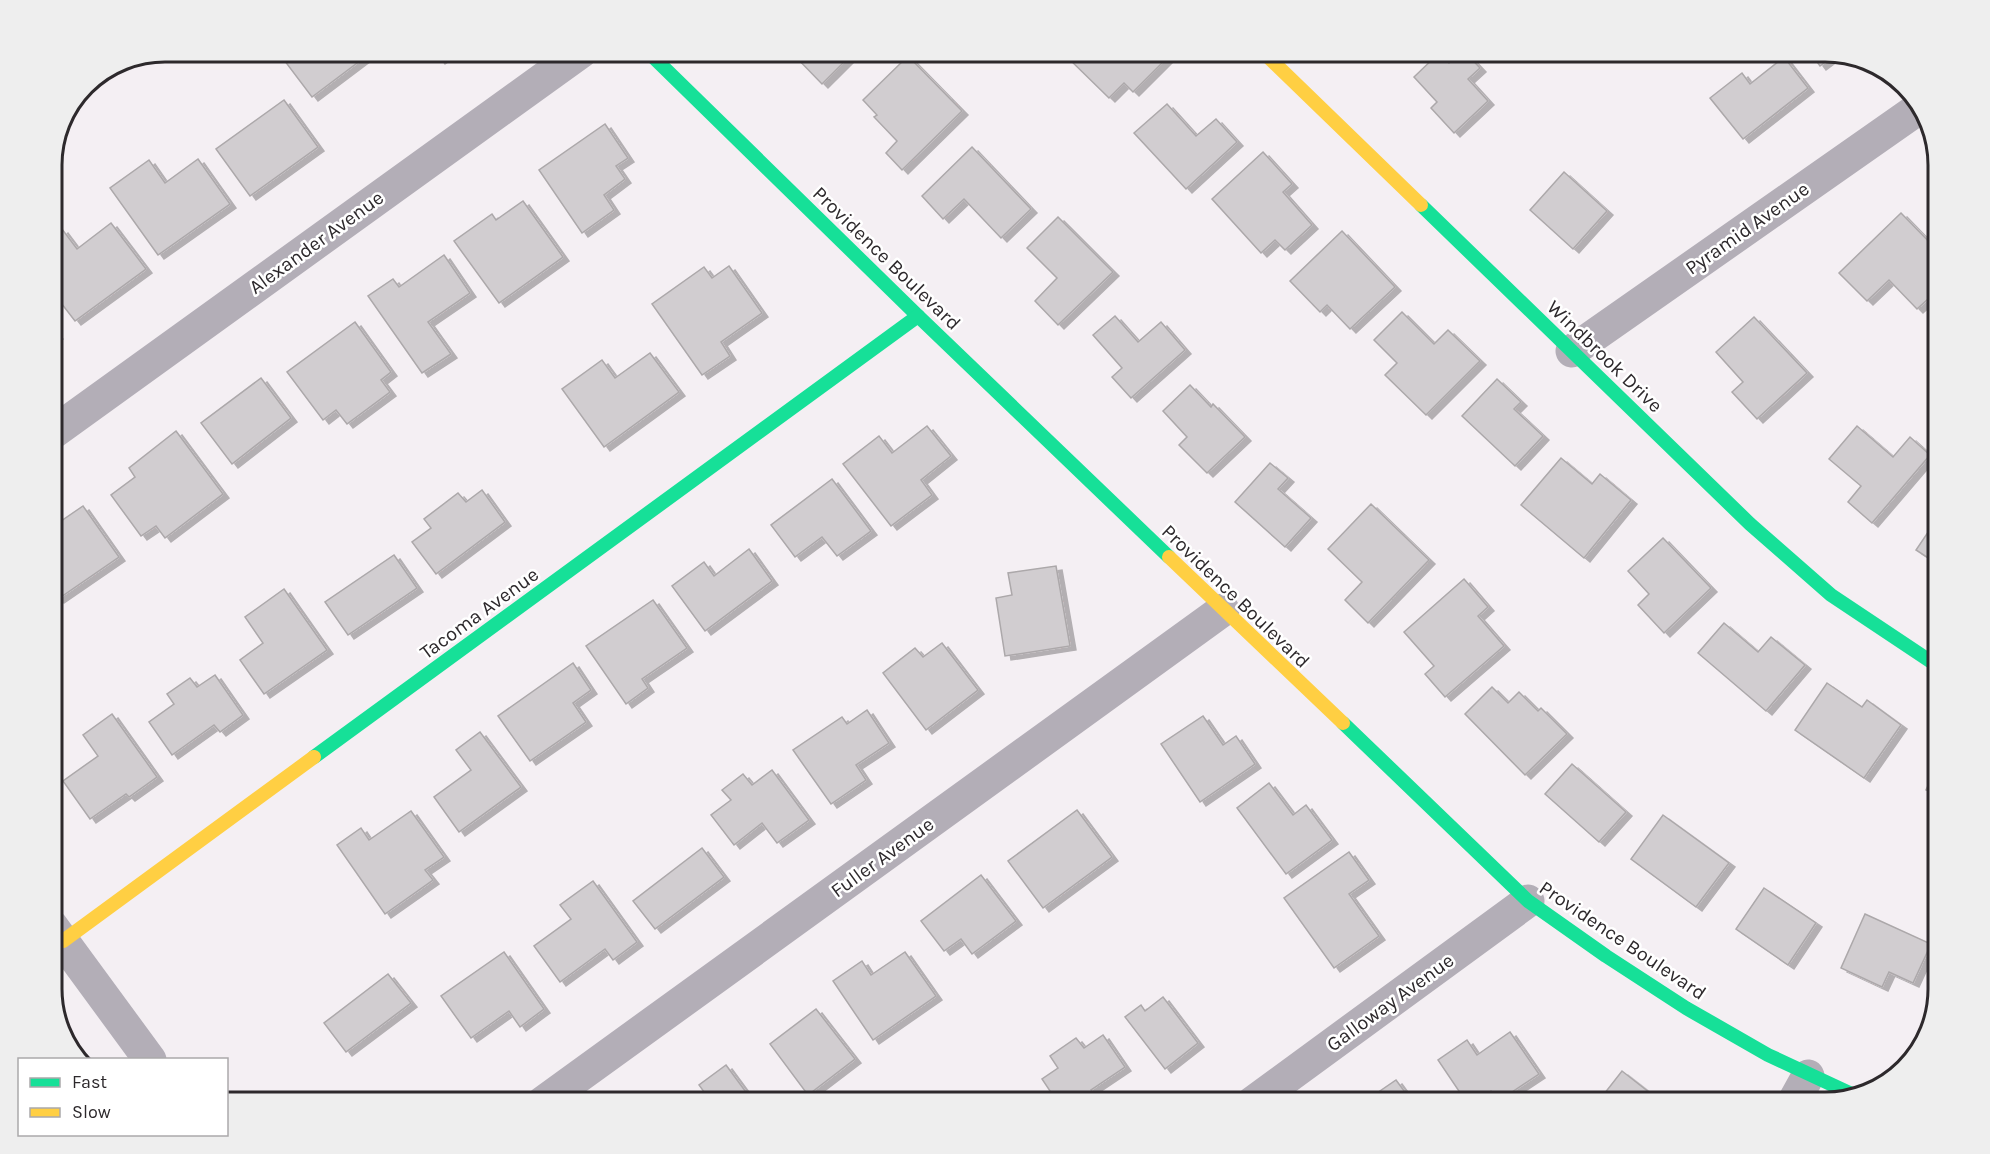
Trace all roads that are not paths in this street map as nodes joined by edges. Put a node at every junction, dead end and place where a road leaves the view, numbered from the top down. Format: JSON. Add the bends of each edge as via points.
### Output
{"nodes":[{"id":1,"x":567,"y":62,"type":"edge"},
{"id":2,"x":658,"y":62,"type":"edge"},
{"id":3,"x":1281,"y":62,"type":"edge"},
{"id":4,"x":1914,"y":112,"type":"edge"},
{"id":5,"x":918,"y":316,"type":"junction"},
{"id":6,"x":1572,"y":351,"type":"junction"},
{"id":7,"x":62,"y":426,"type":"edge"},
{"id":8,"x":1223,"y":610,"type":"junction"},
{"id":9,"x":1928,"y":660,"type":"edge"},
{"id":10,"x":1528,"y":901,"type":"junction"},
{"id":11,"x":62,"y":929,"type":"edge"},
{"id":12,"x":62,"y":940,"type":"edge"},
{"id":13,"x":149,"y":1058,"type":"edge"},
{"id":14,"x":1800,"y":1090,"type":"edge"},
{"id":15,"x":557,"y":1092,"type":"edge"},
{"id":16,"x":1267,"y":1092,"type":"edge"},
{"id":17,"x":1822,"y":1092,"type":"edge"}],
"edges":[{"from":1,"to":7,"type":"street","name":"Alexander Avenue"},
{"from":2,"to":5,"type":"street","name":"Providence Boulevard"},
{"from":3,"to":6,"type":"street","name":"Windbrook Drive"},
{"from":4,"to":6,"type":"street","name":"Pyramid Avenue"},
{"from":5,"to":8,"type":"street","name":"Providence Boulevard"},
{"from":5,"to":11,"type":"street","name":"Tacoma Avenue"},
{"from":6,"to":9,"type":"street","name":"Windbrook Drive","via":[[1750,524],[1831,595]]},
{"from":8,"to":10,"type":"street","name":"Providence Boulevard"},
{"from":8,"to":15,"type":"street","name":"Fuller Avenue"},
{"from":10,"to":14,"type":"street","name":"Providence Boulevard","via":[[1605,956],[1727,1033]]},
{"from":10,"to":16,"type":"street","name":"Galloway Avenue"},
{"from":12,"to":13,"type":"street"},
{"from":14,"to":17,"type":"street","name":"Providence Boulevard"}]}
